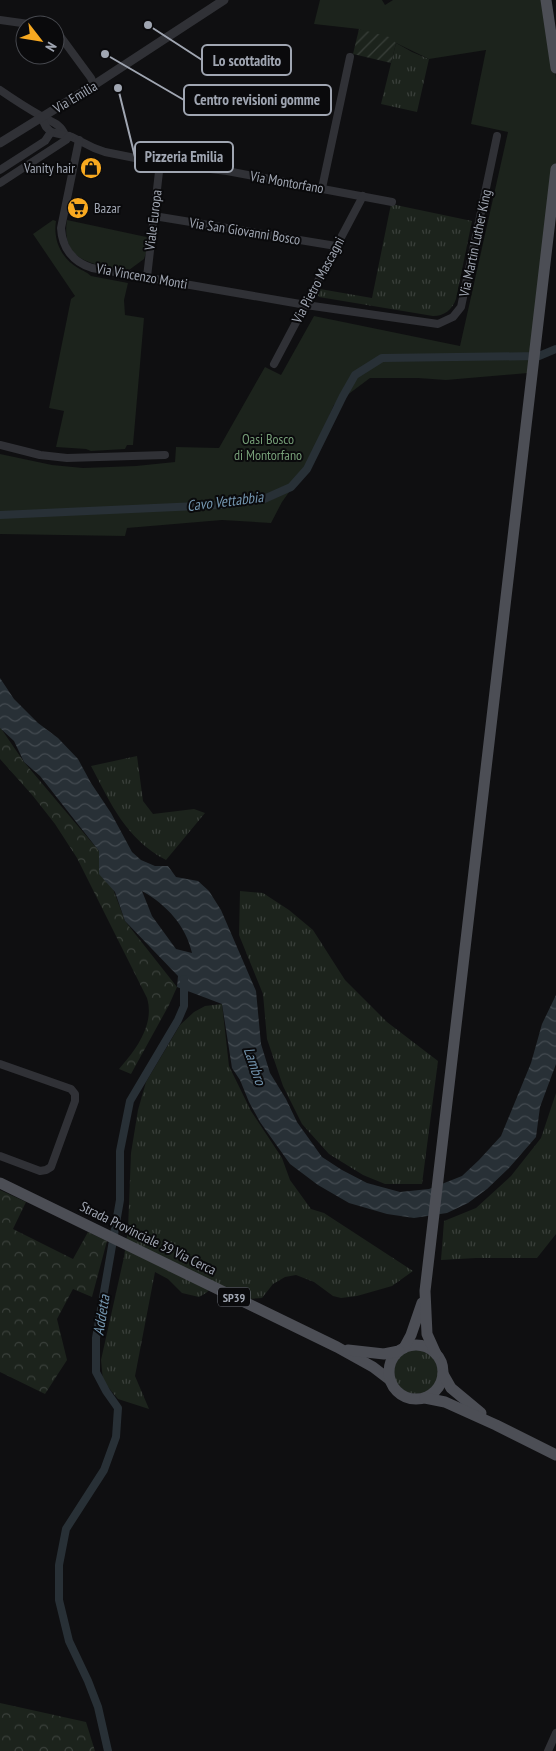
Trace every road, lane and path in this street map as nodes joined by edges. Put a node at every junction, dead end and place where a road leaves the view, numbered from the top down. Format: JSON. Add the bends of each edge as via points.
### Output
{"nodes":[{"id":1,"x":224,"y":0,"type":"edge"},
{"id":2,"x":546,"y":0,"type":"edge"},
{"id":3,"x":0,"y":20,"type":"edge"},
{"id":4,"x":15,"y":22,"type":"edge"},
{"id":5,"x":65,"y":43,"type":"edge"},
{"id":6,"x":350,"y":57,"type":"dead end"},
{"id":7,"x":556,"y":68,"type":"edge"},
{"id":8,"x":94,"y":85,"type":"junction"},
{"id":9,"x":0,"y":90,"type":"edge"},
{"id":10,"x":41,"y":117,"type":"junction"},
{"id":11,"x":51,"y":132,"type":"junction"},
{"id":12,"x":67,"y":135,"type":"junction"},
{"id":13,"x":497,"y":136,"type":"dead end"},
{"id":14,"x":79,"y":140,"type":"junction"},
{"id":15,"x":0,"y":143,"type":"edge"},
{"id":16,"x":160,"y":163,"type":"junction"},
{"id":17,"x":556,"y":169,"type":"edge"},
{"id":18,"x":0,"y":170,"type":"edge"},
{"id":19,"x":0,"y":183,"type":"edge"},
{"id":20,"x":322,"y":188,"type":"junction"},
{"id":21,"x":362,"y":196,"type":"junction"},
{"id":22,"x":392,"y":202,"type":"dead end"},
{"id":23,"x":154,"y":216,"type":"junction"},
{"id":24,"x":336,"y":246,"type":"junction"},
{"id":25,"x":147,"y":277,"type":"junction"},
{"id":26,"x":306,"y":305,"type":"junction"},
{"id":27,"x":274,"y":364,"type":"dead end"},
{"id":28,"x":0,"y":445,"type":"edge"},
{"id":29,"x":166,"y":455,"type":"dead end"},
{"id":30,"x":0,"y":1064,"type":"edge"},
{"id":31,"x":0,"y":1156,"type":"edge"},
{"id":32,"x":0,"y":1183,"type":"edge"},
{"id":33,"x":425,"y":1292,"type":"junction"},
{"id":34,"x":337,"y":1347,"type":"junction"},
{"id":35,"x":402,"y":1349,"type":"junction"},
{"id":36,"x":436,"y":1354,"type":"junction"},
{"id":37,"x":443,"y":1374,"type":"junction"},
{"id":38,"x":390,"y":1380,"type":"junction"},
{"id":39,"x":425,"y":1398,"type":"junction"},
{"id":40,"x":496,"y":1424,"type":"junction"},
{"id":41,"x":556,"y":1455,"type":"edge"},
{"id":42,"x":556,"y":1733,"type":"edge"},
{"id":43,"x":548,"y":1751,"type":"edge"}],
"edges":[{"from":1,"to":8,"type":"street","name":"Via Emilia"},
{"from":2,"to":7,"type":"main road"},
{"from":3,"to":4,"type":"street"},
{"from":5,"to":8,"type":"street"},
{"from":6,"to":20,"type":"street"},
{"from":8,"to":10,"type":"street","name":"Via Emilia"},
{"from":9,"to":10,"type":"street"},
{"from":10,"to":11,"type":"street"},
{"from":10,"to":12,"type":"street","via":[[57,124]]},
{"from":10,"to":15,"type":"street","name":"Via Emilia"},
{"from":11,"to":12,"type":"street"},
{"from":11,"to":18,"type":"street","via":[[45,141]]},
{"from":12,"to":14,"type":"street","name":"Via Montorfano"},
{"from":12,"to":19,"type":"street","via":[[66,140]]},
{"from":13,"to":26,"type":"street","name":"Via Martin Luther King","via":[[463,302],[458,313],[443,323],[432,324]]},
{"from":14,"to":16,"type":"street","name":"Via Montorfano","via":[[99,150]]},
{"from":14,"to":25,"type":"street","name":"Via Vincenzo Monti","via":[[61,228],[66,249],[75,260],[86,266]]},
{"from":16,"to":20,"type":"street","name":"Via Montorfano"},
{"from":16,"to":23,"type":"street","name":"Viale Europa"},
{"from":17,"to":33,"type":"main road"},
{"from":20,"to":21,"type":"street","name":"Via Montorfano"},
{"from":21,"to":22,"type":"street","name":"Via Montorfano"},
{"from":21,"to":24,"type":"street","name":"Via Pietro Mascagni"},
{"from":23,"to":24,"type":"street","name":"Via San Giovanni Bosco"},
{"from":23,"to":25,"type":"street","name":"Viale Europa"},
{"from":24,"to":26,"type":"street","name":"Via Pietro Mascagni"},
{"from":25,"to":26,"type":"street","name":"Via Vincenzo Monti"},
{"from":26,"to":27,"type":"street","name":"Via Pietro Mascagni"},
{"from":28,"to":29,"type":"street","via":[[61,458]]},
{"from":30,"to":31,"type":"street","via":[[71,1089],[75,1094],[51,1167],[40,1171]]},
{"from":32,"to":34,"type":"main road","name":"Strada Provinciale 39 Via Cerca","number":"SP39"},
{"from":33,"to":35,"type":"main road","via":[[411,1335]]},
{"from":33,"to":36,"type":"main road","via":[[427,1334]]},
{"from":34,"to":35,"type":"main road","name":"Strada Provinciale 39 Via Cerca","number":"SP39","via":[[372,1354]]},
{"from":34,"to":38,"type":"main road","name":"Strada Provinciale 39 Via Cerca","number":"SP39","via":[[374,1367]]},
{"from":35,"to":36,"type":"main road","name":"Strada Provinciale 39 Via Cerca","number":"SP39","via":[[421,1345]]},
{"from":35,"to":38,"type":"main road","via":[[389,1367]]},
{"from":36,"to":37,"type":"main road","name":"Strada Provinciale 39 Via Cerca","number":"SP39"},
{"from":37,"to":39,"type":"main road","via":[[438,1389]]},
{"from":37,"to":40,"type":"main road","name":"Strada Provinciale 39 Via Cerca","number":"SP39","via":[[451,1388]]},
{"from":38,"to":39,"type":"main road","name":"Strada Provinciale 39 Via Cerca","number":"SP39","via":[[400,1394],[408,1398]]},
{"from":39,"to":40,"type":"main road","name":"Strada Provinciale 39 Via Cerca","number":"SP39","via":[[445,1402]]},
{"from":40,"to":41,"type":"main road","name":"Strada Provinciale 39 Via Cerca","number":"SP39"},
{"from":42,"to":43,"type":"street"}]}
